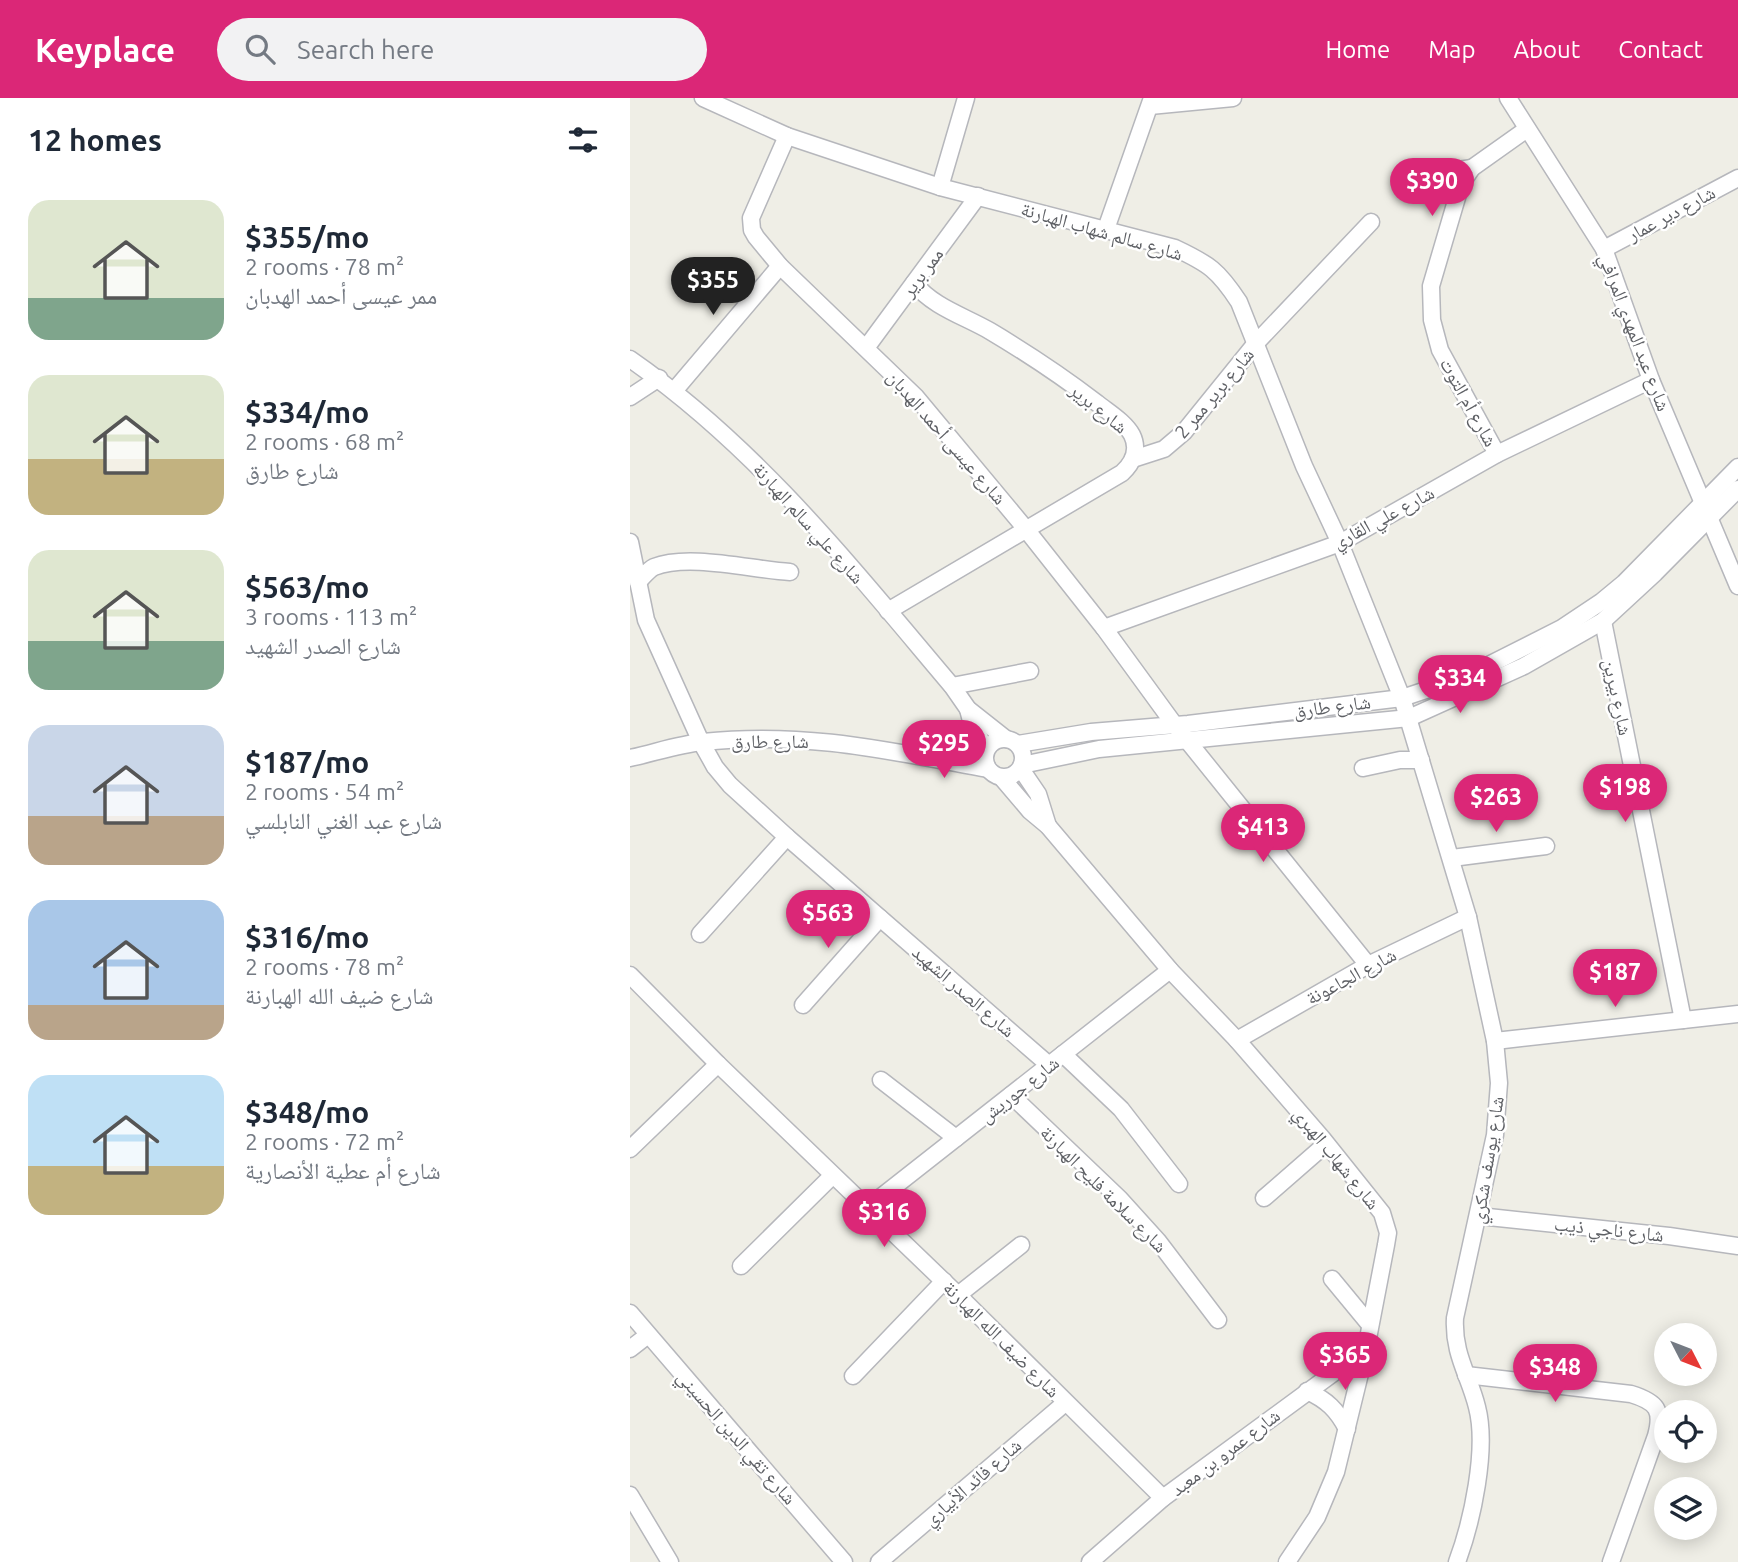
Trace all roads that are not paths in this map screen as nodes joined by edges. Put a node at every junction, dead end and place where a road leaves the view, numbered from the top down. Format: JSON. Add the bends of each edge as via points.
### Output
{"nodes":[{"id":1,"x":703,"y":98,"type":"edge"},
{"id":2,"x":966,"y":98,"type":"edge"},
{"id":3,"x":1233,"y":98,"type":"edge"},
{"id":4,"x":1508,"y":98,"type":"edge"},
{"id":5,"x":1151,"y":102,"type":"edge"},
{"id":6,"x":1527,"y":129,"type":"junction"},
{"id":7,"x":787,"y":135,"type":"junction"},
{"id":8,"x":1472,"y":168,"type":"junction"},
{"id":9,"x":1431,"y":174,"type":"dead end"},
{"id":10,"x":1738,"y":178,"type":"edge"},
{"id":11,"x":940,"y":187,"type":"junction"},
{"id":12,"x":978,"y":196,"type":"junction"},
{"id":13,"x":1371,"y":222,"type":"dead end"},
{"id":14,"x":1106,"y":229,"type":"junction"},
{"id":15,"x":1604,"y":249,"type":"junction"},
{"id":16,"x":780,"y":266,"type":"junction"},
{"id":17,"x":914,"y":283,"type":"junction"},
{"id":18,"x":933,"y":302,"type":"junction"},
{"id":19,"x":894,"y":310,"type":"junction"},
{"id":20,"x":1256,"y":343,"type":"junction"},
{"id":21,"x":866,"y":348,"type":"junction"},
{"id":22,"x":630,"y":359,"type":"edge"},
{"id":23,"x":659,"y":379,"type":"junction"},
{"id":24,"x":1651,"y":380,"type":"junction"},
{"id":25,"x":674,"y":391,"type":"junction"},
{"id":26,"x":630,"y":397,"type":"edge"},
{"id":27,"x":1497,"y":454,"type":"junction"},
{"id":28,"x":1133,"y":459,"type":"junction"},
{"id":29,"x":1738,"y":467,"type":"edge"},
{"id":30,"x":1738,"y":489,"type":"edge"},
{"id":31,"x":1707,"y":509,"type":"junction"},
{"id":32,"x":1026,"y":528,"type":"junction"},
{"id":33,"x":630,"y":542,"type":"edge"},
{"id":34,"x":1340,"y":542,"type":"junction"},
{"id":35,"x":1733,"y":559,"type":"edge"},
{"id":36,"x":790,"y":572,"type":"dead end"},
{"id":37,"x":638,"y":582,"type":"junction"},
{"id":38,"x":1738,"y":586,"type":"edge"},
{"id":39,"x":887,"y":611,"type":"junction"},
{"id":40,"x":1603,"y":621,"type":"junction"},
{"id":41,"x":1104,"y":628,"type":"junction"},
{"id":42,"x":1030,"y":671,"type":"dead end"},
{"id":43,"x":952,"y":686,"type":"junction"},
{"id":44,"x":1402,"y":698,"type":"junction"},
{"id":45,"x":968,"y":709,"type":"junction"},
{"id":46,"x":1409,"y":718,"type":"junction"},
{"id":47,"x":1174,"y":724,"type":"junction"},
{"id":48,"x":1188,"y":739,"type":"junction"},
{"id":49,"x":701,"y":742,"type":"junction"},
{"id":50,"x":1012,"y":742,"type":"junction"},
{"id":51,"x":630,"y":758,"type":"edge"},
{"id":52,"x":986,"y":758,"type":"junction"},
{"id":53,"x":1421,"y":760,"type":"junction"},
{"id":54,"x":1022,"y":767,"type":"junction"},
{"id":55,"x":1363,"y":768,"type":"dead end"},
{"id":56,"x":1002,"y":778,"type":"junction"},
{"id":57,"x":1048,"y":826,"type":"junction"},
{"id":58,"x":787,"y":836,"type":"junction"},
{"id":59,"x":1546,"y":846,"type":"dead end"},
{"id":60,"x":1452,"y":858,"type":"junction"},
{"id":61,"x":1468,"y":917,"type":"junction"},
{"id":62,"x":880,"y":918,"type":"junction"},
{"id":63,"x":699,"y":934,"type":"dead end"},
{"id":64,"x":1368,"y":965,"type":"junction"},
{"id":65,"x":1170,"y":970,"type":"junction"},
{"id":66,"x":630,"y":975,"type":"edge"},
{"id":67,"x":803,"y":1006,"type":"dead end"},
{"id":68,"x":1738,"y":1014,"type":"edge"},
{"id":69,"x":1683,"y":1020,"type":"junction"},
{"id":70,"x":1237,"y":1040,"type":"junction"},
{"id":71,"x":1495,"y":1041,"type":"junction"},
{"id":72,"x":1063,"y":1054,"type":"junction"},
{"id":73,"x":718,"y":1064,"type":"junction"},
{"id":74,"x":1049,"y":1065,"type":"junction"},
{"id":75,"x":881,"y":1080,"type":"dead end"},
{"id":76,"x":1011,"y":1095,"type":"junction"},
{"id":77,"x":956,"y":1138,"type":"junction"},
{"id":78,"x":1326,"y":1144,"type":"junction"},
{"id":79,"x":630,"y":1149,"type":"edge"},
{"id":80,"x":832,"y":1175,"type":"junction"},
{"id":81,"x":1179,"y":1184,"type":"dead end"},
{"id":82,"x":1264,"y":1198,"type":"dead end"},
{"id":83,"x":867,"y":1208,"type":"junction"},
{"id":84,"x":1479,"y":1216,"type":"junction"},
{"id":85,"x":1021,"y":1245,"type":"dead end"},
{"id":86,"x":1738,"y":1246,"type":"edge"},
{"id":87,"x":741,"y":1266,"type":"dead end"},
{"id":88,"x":1332,"y":1279,"type":"dead end"},
{"id":89,"x":944,"y":1281,"type":"junction"},
{"id":90,"x":958,"y":1295,"type":"junction"},
{"id":91,"x":630,"y":1312,"type":"edge"},
{"id":92,"x":1218,"y":1320,"type":"dead end"},
{"id":93,"x":1370,"y":1325,"type":"junction"},
{"id":94,"x":649,"y":1335,"type":"junction"},
{"id":95,"x":630,"y":1349,"type":"edge"},
{"id":96,"x":1366,"y":1349,"type":"junction"},
{"id":97,"x":1466,"y":1375,"type":"junction"},
{"id":98,"x":853,"y":1376,"type":"dead end"},
{"id":99,"x":1307,"y":1391,"type":"junction"},
{"id":100,"x":1065,"y":1403,"type":"junction"},
{"id":101,"x":1347,"y":1429,"type":"junction"},
{"id":102,"x":630,"y":1494,"type":"edge"},
{"id":103,"x":1163,"y":1498,"type":"junction"},
{"id":104,"x":670,"y":1562,"type":"edge"},
{"id":105,"x":844,"y":1562,"type":"edge"},
{"id":106,"x":879,"y":1562,"type":"edge"},
{"id":107,"x":1090,"y":1562,"type":"edge"},
{"id":108,"x":1287,"y":1562,"type":"edge"},
{"id":109,"x":1457,"y":1562,"type":"edge"},
{"id":110,"x":1611,"y":1562,"type":"edge"}],
"edges":[{"from":1,"to":7,"type":"street","name":"شارع سالم شهاب الهبارنة"},
{"from":2,"to":11,"type":"street"},
{"from":3,"to":5,"type":"street"},
{"from":4,"to":6,"type":"street","name":"شارع عبد المهدي المرافي"},
{"from":5,"to":14,"type":"street"},
{"from":6,"to":8,"type":"street"},
{"from":6,"to":15,"type":"street","name":"شارع عبد المهدي المرافي"},
{"from":7,"to":11,"type":"street","name":"شارع سالم شهاب الهبارنة"},
{"from":7,"to":16,"type":"street","name":"شارع عيسى أحمد الهدبان","via":[[751,218],[756,237]]},
{"from":8,"to":9,"type":"street"},
{"from":8,"to":27,"type":"street","name":"شارع أم التوت","via":[[1461,184],[1431,286],[1432,320],[1440,350]]},
{"from":10,"to":15,"type":"street","name":"شارع دير عمار"},
{"from":11,"to":12,"type":"street","name":"شارع سالم شهاب الهبارنة"},
{"from":12,"to":14,"type":"street","name":"شارع سالم شهاب الهبارنة"},
{"from":12,"to":17,"type":"street","name":"ممر برير"},
{"from":13,"to":20,"type":"street","name":"شارع برير ممر 2"},
{"from":14,"to":20,"type":"street","name":"شارع سالم شهاب الهبارنة","via":[[1175,248],[1206,263],[1239,302]]},
{"from":15,"to":24,"type":"street","name":"شارع عبد المهدي المرافي"},
{"from":16,"to":21,"type":"street","name":"شارع عيسى أحمد الهدبان"},
{"from":16,"to":25,"type":"street"},
{"from":17,"to":18,"type":"street","name":"شارع برير"},
{"from":17,"to":19,"type":"street","name":"ممر برير"},
{"from":18,"to":19,"type":"street"},
{"from":18,"to":28,"type":"street","name":"شارع برير","via":[[1014,346],[1108,412],[1133,436]]},
{"from":19,"to":21,"type":"street","name":"ممر برير"},
{"from":20,"to":28,"type":"street","name":"شارع برير ممر 2","via":[[1184,432],[1164,449]]},
{"from":20,"to":34,"type":"street","name":"شارع سالم شهاب الهبارنة","via":[[1304,466]]},
{"from":21,"to":32,"type":"street","name":"شارع عيسى أحمد الهدبان","via":[[916,397]]},
{"from":22,"to":23,"type":"street","name":"شارع علي سالم الهبارنة"},
{"from":23,"to":25,"type":"street","name":"شارع علي سالم الهبارنة"},
{"from":23,"to":26,"type":"street"},
{"from":24,"to":27,"type":"street","name":"شارع علي القاري"},
{"from":24,"to":31,"type":"street","name":"شارع عبد المهدي المرافي"},
{"from":25,"to":39,"type":"street","name":"شارع علي سالم الهبارنة","via":[[774,482]]},
{"from":27,"to":34,"type":"street","name":"شارع علي القاري"},
{"from":28,"to":32,"type":"street","name":"شارع برير","via":[[1122,472]]},
{"from":29,"to":31,"type":"street","name":"شارع طارق"},
{"from":30,"to":31,"type":"street","name":"شارع طارق"},
{"from":31,"to":35,"type":"street","name":"شارع عبد المهدي المرافي"},
{"from":31,"to":40,"type":"street","name":"شارع طارق","via":[[1633,594]]},
{"from":31,"to":44,"type":"street","name":"شارع طارق","via":[[1583,615],[1465,677]]},
{"from":32,"to":39,"type":"street","name":"شارع برير"},
{"from":32,"to":41,"type":"street","name":"شارع عيسى أحمد الهدبان"},
{"from":33,"to":37,"type":"street","name":"شارع الصدر الشهيد"},
{"from":34,"to":41,"type":"street","name":"شارع علي القاري"},
{"from":34,"to":44,"type":"street","name":"شارع سالم شهاب الهبارنة"},
{"from":35,"to":38,"type":"street","name":"شارع عبد المهدي المرافي"},
{"from":36,"to":37,"type":"street","via":[[673,563],[652,568]]},
{"from":37,"to":49,"type":"street","name":"شارع الصدر الشهيد","via":[[646,620]]},
{"from":39,"to":43,"type":"street","name":"شارع علي سالم الهبارنة"},
{"from":40,"to":46,"type":"street","name":"شارع طارق","via":[[1524,666]]},
{"from":40,"to":69,"type":"street","name":"شارع بيرين"},
{"from":41,"to":47,"type":"street","name":"شارع عيسى أحمد الهدبان"},
{"from":42,"to":43,"type":"street"},
{"from":43,"to":45,"type":"street","name":"شارع علي سالم الهبارنة"},
{"from":44,"to":46,"type":"street","name":"شارع سالم شهاب الهبارنة"},
{"from":44,"to":47,"type":"street","name":"شارع طارق"},
{"from":45,"to":50,"type":"street","name":"شارع علي سالم الهبارنة"},
{"from":45,"to":52,"type":"street","name":"شارع علي سالم الهبارنة"},
{"from":46,"to":48,"type":"street","name":"شارع طارق"},
{"from":46,"to":53,"type":"street","name":"شارع يوسف شكري"},
{"from":47,"to":48,"type":"street","name":"شارع عيسى أحمد الهدبان"},
{"from":47,"to":50,"type":"street","name":"شارع طارق"},
{"from":48,"to":54,"type":"street","name":"شارع طارق","via":[[1099,749]]},
{"from":48,"to":64,"type":"street","name":"شارع عيسى أحمد الهدبان"},
{"from":49,"to":51,"type":"street","name":"شارع طارق"},
{"from":49,"to":52,"type":"street","name":"شارع طارق","via":[[813,740]]},
{"from":49,"to":58,"type":"street","name":"شارع الصدر الشهيد","via":[[730,785]]},
{"from":50,"to":52,"type":"street","via":[[994,741]]},
{"from":50,"to":54,"type":"street","via":[[1023,754]]},
{"from":52,"to":56,"type":"street","via":[[994,775]]},
{"from":53,"to":55,"type":"street"},
{"from":53,"to":60,"type":"street","name":"شارع يوسف شكري"},
{"from":54,"to":56,"type":"street"},
{"from":54,"to":57,"type":"street","name":"شارع شهاب الهبري","via":[[1038,794]]},
{"from":56,"to":57,"type":"street","name":"شارع شهاب الهبري"},
{"from":57,"to":65,"type":"street","name":"شارع شهاب الهبري"},
{"from":58,"to":62,"type":"street","name":"شارع الصدر الشهيد"},
{"from":58,"to":63,"type":"street"},
{"from":59,"to":60,"type":"street"},
{"from":60,"to":61,"type":"street","name":"شارع يوسف شكري"},
{"from":61,"to":64,"type":"street","name":"شارع الجاعونة"},
{"from":61,"to":71,"type":"street","name":"شارع يوسف شكري"},
{"from":62,"to":67,"type":"street"},
{"from":62,"to":74,"type":"street","name":"شارع الصدر الشهيد"},
{"from":64,"to":70,"type":"street","name":"شارع الجاعونة"},
{"from":65,"to":70,"type":"street","name":"شارع شهاب الهبري"},
{"from":65,"to":72,"type":"street","name":"شارع جوريش"},
{"from":66,"to":73,"type":"street","name":"شارع ضيف الله الهبارنة"},
{"from":68,"to":69,"type":"street"},
{"from":69,"to":71,"type":"street"},
{"from":70,"to":78,"type":"street","name":"شارع شهاب الهبري"},
{"from":71,"to":84,"type":"street","name":"شارع يوسف شكري","via":[[1497,1119]]},
{"from":72,"to":74,"type":"street","name":"شارع جوريش"},
{"from":72,"to":81,"type":"street","via":[[1122,1109]]},
{"from":73,"to":79,"type":"street"},
{"from":73,"to":80,"type":"street","name":"شارع ضيف الله الهبارنة"},
{"from":74,"to":76,"type":"street","name":"شارع جوريش"},
{"from":75,"to":77,"type":"street"},
{"from":76,"to":77,"type":"street","name":"شارع جوريش"},
{"from":76,"to":92,"type":"street","name":"شارع سلامة فليح الهبارنة","via":[[1158,1241]]},
{"from":77,"to":83,"type":"street","name":"شارع جوريش"},
{"from":78,"to":82,"type":"street"},
{"from":78,"to":93,"type":"street","name":"شارع شهاب الهبري","via":[[1386,1223]]},
{"from":80,"to":83,"type":"street","name":"شارع ضيف الله الهبارنة"},
{"from":80,"to":87,"type":"street"},
{"from":83,"to":89,"type":"street","name":"شارع ضيف الله الهبارنة"},
{"from":84,"to":86,"type":"street","name":"شارع ناجي ذيب"},
{"from":84,"to":97,"type":"street","name":"شارع يوسف شكري","via":[[1455,1318],[1455,1344]]},
{"from":85,"to":90,"type":"street"},
{"from":88,"to":93,"type":"street"},
{"from":89,"to":90,"type":"street","name":"شارع ضيف الله الهبارنة"},
{"from":89,"to":98,"type":"street"},
{"from":90,"to":100,"type":"street","name":"شارع ضيف الله الهبارنة"},
{"from":91,"to":94,"type":"street","name":"شارع تقي الدين الحسيني"},
{"from":93,"to":96,"type":"street","name":"شارع شهاب الهبري"},
{"from":94,"to":95,"type":"street"},
{"from":94,"to":105,"type":"street","name":"شارع تقي الدين الحسيني"},
{"from":96,"to":99,"type":"street","name":"شارع عمرو بن معبد"},
{"from":96,"to":101,"type":"street","name":"شارع شهاب الهبري"},
{"from":97,"to":109,"type":"street","name":"شارع يوسف شكري","via":[[1480,1423],[1479,1471]]},
{"from":97,"to":110,"type":"street","via":[[1631,1394],[1657,1408],[1656,1436]]},
{"from":99,"to":101,"type":"street","via":[[1338,1411]]},
{"from":99,"to":103,"type":"street","name":"شارع عمرو بن معبد"},
{"from":100,"to":103,"type":"street","name":"شارع ضيف الله الهبارنة"},
{"from":100,"to":106,"type":"street","name":"شارع فائد الأبياري"},
{"from":101,"to":108,"type":"street","name":"شارع شهاب الهبري","via":[[1317,1517]]},
{"from":102,"to":104,"type":"street"},
{"from":103,"to":107,"type":"street","name":"شارع عمرو بن معبد"}]}
